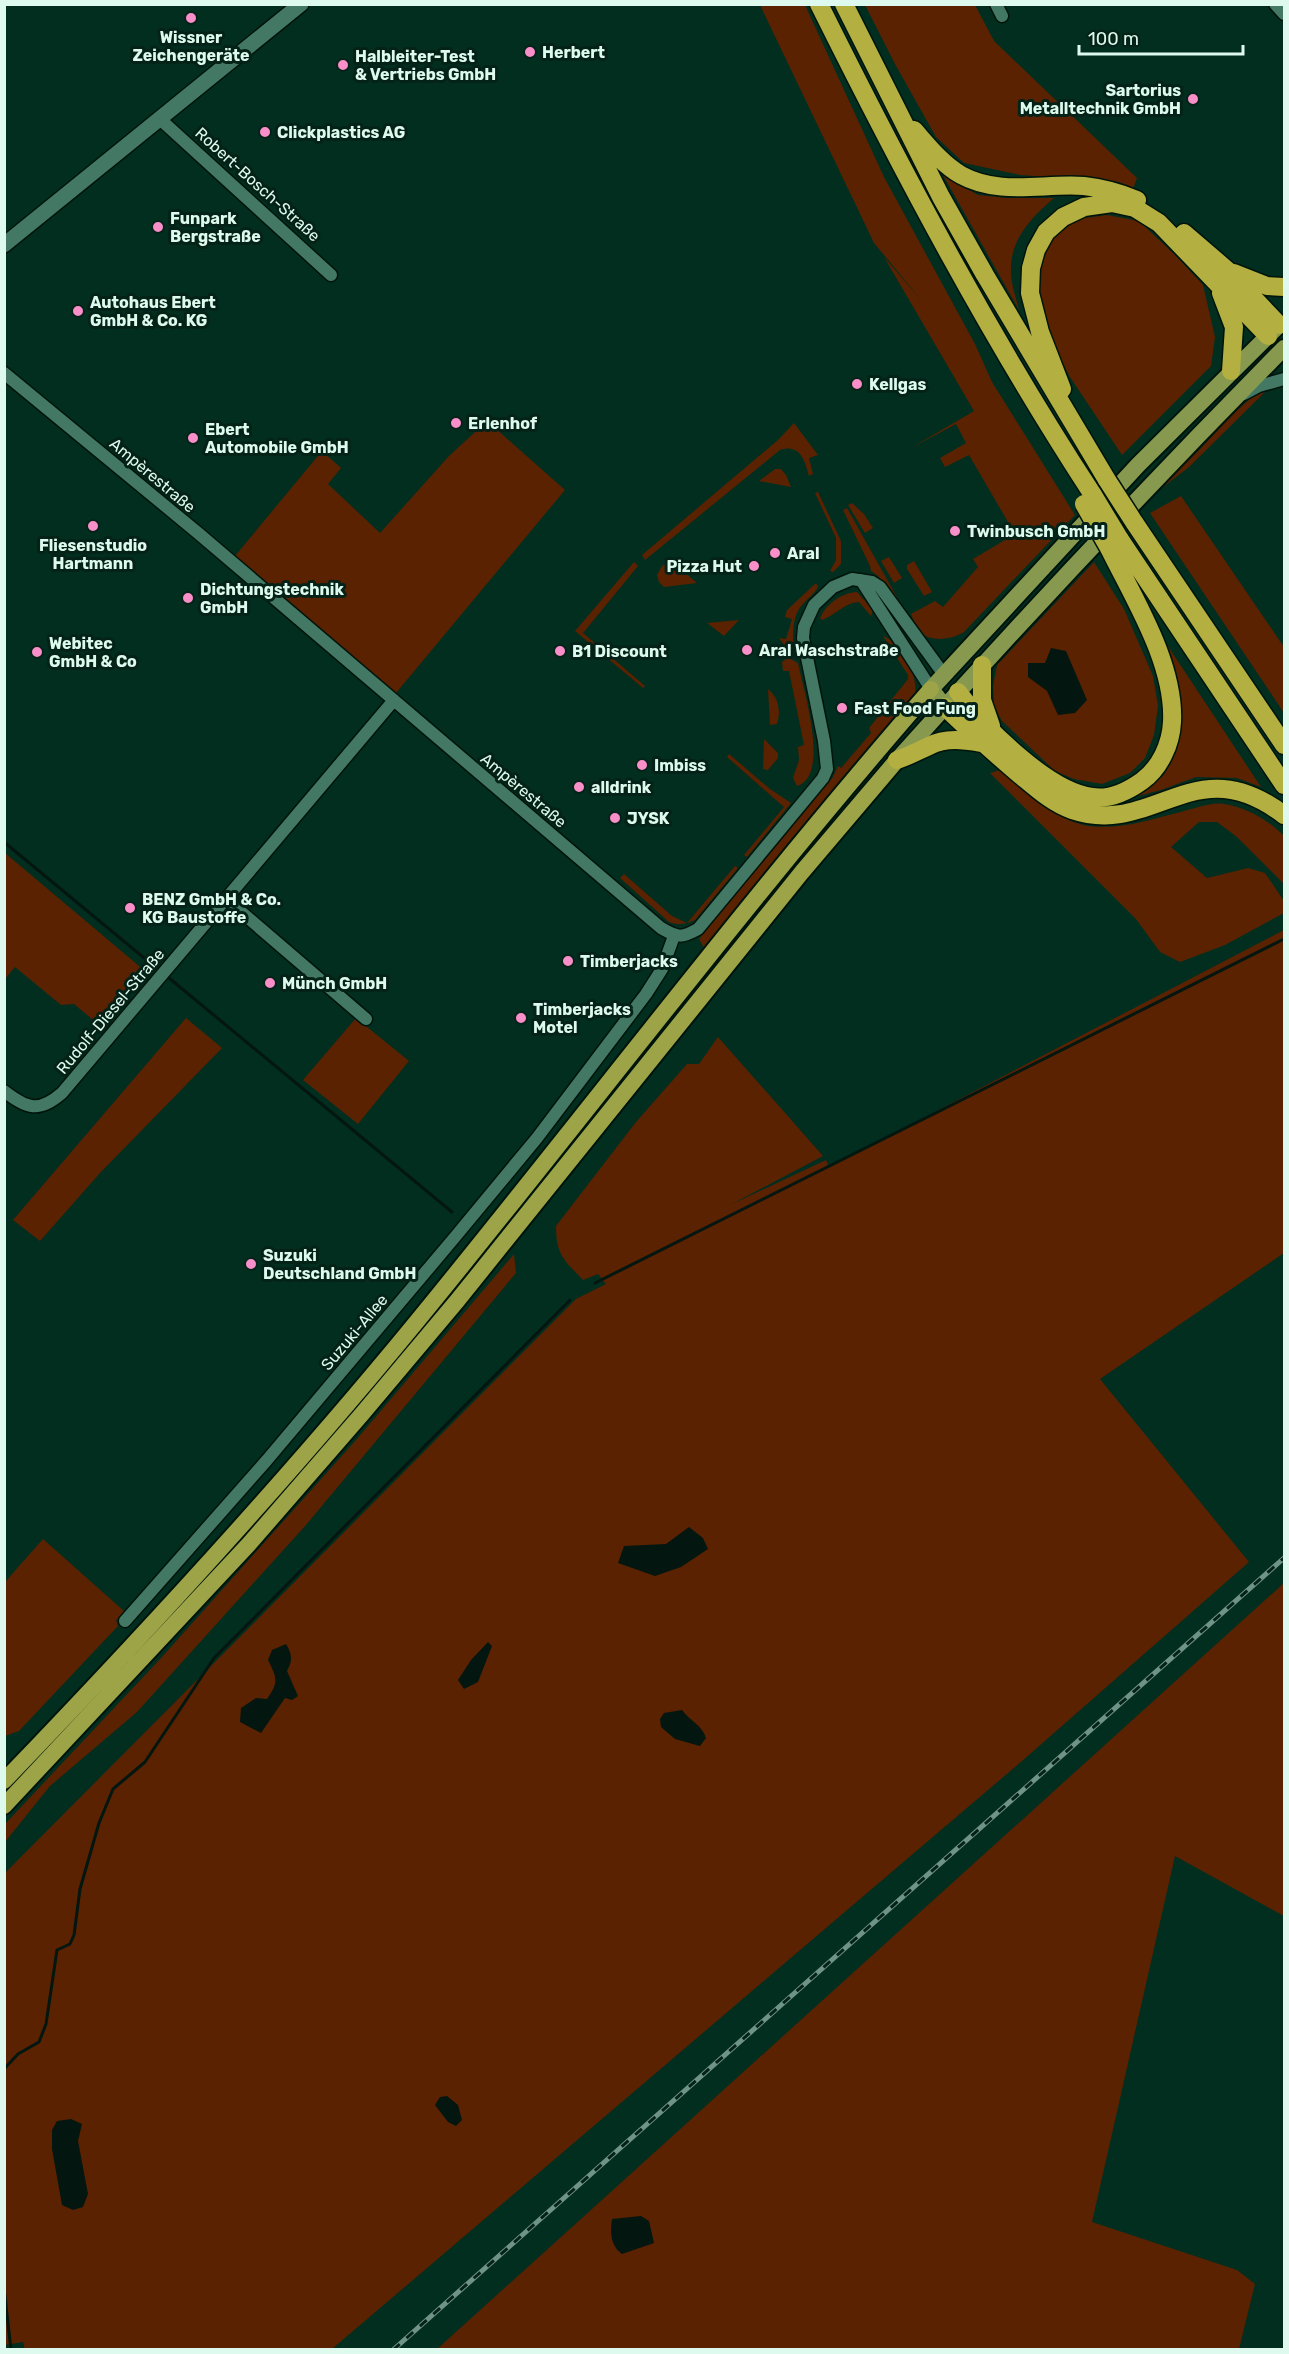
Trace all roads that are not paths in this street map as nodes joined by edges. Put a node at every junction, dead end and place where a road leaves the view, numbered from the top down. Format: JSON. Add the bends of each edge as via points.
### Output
{"nodes":[{"id":1,"x":302,"y":4,"type":"edge"},
{"id":2,"x":819,"y":4,"type":"edge"},
{"id":3,"x":844,"y":4,"type":"edge"},
{"id":4,"x":996,"y":4,"type":"edge"},
{"id":5,"x":1275,"y":4,"type":"edge"},
{"id":6,"x":1284,"y":14,"type":"edge"},
{"id":7,"x":1002,"y":16,"type":"dead end"},
{"id":8,"x":895,"y":108,"type":"junction"},
{"id":9,"x":161,"y":120,"type":"junction"},
{"id":10,"x":4,"y":245,"type":"edge"},
{"id":11,"x":1220,"y":274,"type":"junction"},
{"id":12,"x":331,"y":275,"type":"dead end"},
{"id":13,"x":1284,"y":287,"type":"edge"},
{"id":14,"x":1279,"y":327,"type":"edge"},
{"id":15,"x":1284,"y":350,"type":"edge"},
{"id":16,"x":1231,"y":371,"type":"junction"},
{"id":17,"x":4,"y":373,"type":"edge"},
{"id":18,"x":1284,"y":379,"type":"edge"},
{"id":19,"x":1235,"y":398,"type":"junction"},
{"id":20,"x":1065,"y":412,"type":"junction"},
{"id":21,"x":1114,"y":543,"type":"junction"},
{"id":22,"x":861,"y":580,"type":"junction"},
{"id":23,"x":982,"y":665,"type":"junction"},
{"id":24,"x":945,"y":676,"type":"junction"},
{"id":25,"x":931,"y":689,"type":"junction"},
{"id":26,"x":958,"y":692,"type":"junction"},
{"id":27,"x":394,"y":700,"type":"junction"},
{"id":28,"x":945,"y":707,"type":"junction"},
{"id":29,"x":989,"y":738,"type":"junction"},
{"id":30,"x":1284,"y":745,"type":"edge"},
{"id":31,"x":897,"y":760,"type":"junction"},
{"id":32,"x":1284,"y":785,"type":"edge"},
{"id":33,"x":1284,"y":815,"type":"edge"},
{"id":34,"x":226,"y":899,"type":"junction"},
{"id":35,"x":674,"y":936,"type":"junction"},
{"id":36,"x":366,"y":1019,"type":"dead end"},
{"id":37,"x":4,"y":1091,"type":"edge"},
{"id":38,"x":125,"y":1621,"type":"dead end"},
{"id":39,"x":4,"y":1781,"type":"edge"},
{"id":40,"x":4,"y":1806,"type":"edge"}],
"edges":[{"from":1,"to":9,"type":"street"},
{"from":2,"to":21,"type":"highway","bridge":true,"via":[[923,208],[993,335],[1066,454],[1071,479],[1089,500]]},
{"from":3,"to":8,"type":"highway"},
{"from":4,"to":7,"type":"street"},
{"from":5,"to":6,"type":"street"},
{"from":8,"to":11,"type":"highway","via":[[945,164],[962,176],[1011,188],[1082,186],[1137,199],[1160,213]]},
{"from":8,"to":20,"type":"highway"},
{"from":9,"to":10,"type":"street"},
{"from":9,"to":12,"type":"street","name":"Robert-Bosch-Straße"},
{"from":11,"to":13,"type":"highway"},
{"from":11,"to":14,"type":"highway"},
{"from":11,"to":16,"type":"highway","via":[[1234,327]]},
{"from":11,"to":20,"type":"highway","via":[[1135,208],[1112,203],[1084,207],[1063,217],[1046,232],[1031,268],[1030,293],[1040,332],[1062,385]]},
{"from":14,"to":15,"type":"main road"},
{"from":14,"to":16,"type":"main road"},
{"from":15,"to":19,"type":"main road"},
{"from":16,"to":24,"type":"main road","via":[[1054,553]]},
{"from":17,"to":27,"type":"street","name":"Ampèrestraße"},
{"from":18,"to":19,"type":"street"},
{"from":19,"to":23,"type":"main road"},
{"from":20,"to":30,"type":"highway","bridge":true},
{"from":21,"to":29,"type":"highway","via":[[1164,669],[1171,700],[1172,723],[1160,762],[1148,777],[1130,789],[1093,797],[1049,780]]},
{"from":21,"to":32,"type":"highway"},
{"from":22,"to":24,"type":"street","via":[[886,592]]},
{"from":22,"to":25,"type":"street"},
{"from":22,"to":35,"type":"street","via":[[846,580],[833,587],[813,605],[804,627],[827,759],[823,778],[698,929],[686,936]]},
{"from":23,"to":26,"type":"main road"},
{"from":23,"to":29,"type":"highway","via":[[982,700]]},
{"from":24,"to":25,"type":"main road"},
{"from":24,"to":26,"type":"main road"},
{"from":25,"to":28,"type":"main road"},
{"from":25,"to":39,"type":"highway","via":[[827,811],[435,1300],[273,1491]]},
{"from":26,"to":28,"type":"main road"},
{"from":26,"to":29,"type":"highway"},
{"from":27,"to":34,"type":"street","name":"Rudolf-Diesel-Straße"},
{"from":27,"to":35,"type":"street","name":"Ampèrestraße"},
{"from":28,"to":29,"type":"highway"},
{"from":28,"to":31,"type":"main road"},
{"from":29,"to":31,"type":"highway","via":[[945,740]]},
{"from":29,"to":33,"type":"highway","via":[[1045,796],[1083,813],[1120,814],[1193,791],[1220,788],[1249,793]]},
{"from":31,"to":40,"type":"highway","via":[[362,1414],[249,1544]]},
{"from":34,"to":36,"type":"street"},
{"from":34,"to":37,"type":"street","name":"Rudolf-Diesel-Straße","via":[[62,1094],[51,1103],[28,1107]]},
{"from":35,"to":38,"type":"street","name":"Suzuki-Allee","via":[[662,969],[646,994],[537,1138],[267,1460]]}]}
